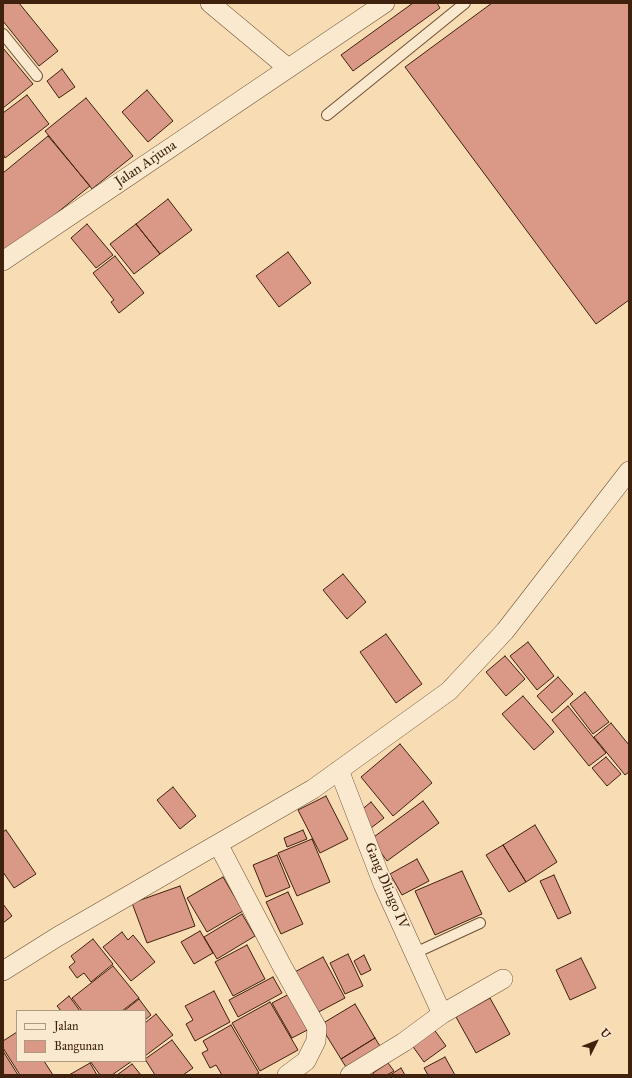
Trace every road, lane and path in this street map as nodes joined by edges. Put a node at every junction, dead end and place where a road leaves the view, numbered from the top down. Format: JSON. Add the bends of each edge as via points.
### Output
{"nodes":[{"id":1,"x":210,"y":3,"type":"edge"},
{"id":2,"x":385,"y":3,"type":"edge"},
{"id":3,"x":465,"y":3,"type":"edge"},
{"id":4,"x":3,"y":34,"type":"edge"},
{"id":5,"x":288,"y":68,"type":"junction"},
{"id":6,"x":37,"y":76,"type":"dead end"},
{"id":7,"x":327,"y":115,"type":"dead end"},
{"id":8,"x":3,"y":261,"type":"edge"},
{"id":9,"x":629,"y":471,"type":"edge"},
{"id":10,"x":339,"y":770,"type":"junction"},
{"id":11,"x":218,"y":844,"type":"junction"},
{"id":12,"x":480,"y":923,"type":"dead end"},
{"id":13,"x":415,"y":953,"type":"junction"},
{"id":14,"x":3,"y":971,"type":"edge"},
{"id":15,"x":503,"y":979,"type":"dead end"},
{"id":16,"x":440,"y":1008,"type":"junction"},
{"id":17,"x":292,"y":1074,"type":"edge"},
{"id":18,"x":350,"y":1075,"type":"edge"}],
"edges":[{"from":1,"to":5,"type":"street"},
{"from":2,"to":5,"type":"street","name":"Jalan Arjuna"},
{"from":3,"to":7,"type":"lane"},
{"from":4,"to":6,"type":"lane"},
{"from":5,"to":8,"type":"street","name":"Jalan Arjuna"},
{"from":9,"to":10,"type":"street","via":[[505,631],[450,691]]},
{"from":10,"to":11,"type":"street","via":[[313,789]]},
{"from":10,"to":13,"type":"street","name":"Gang Dlingo IV","via":[[383,884]]},
{"from":11,"to":14,"type":"street"},
{"from":11,"to":17,"type":"street","via":[[317,1028],[312,1050],[306,1061]]},
{"from":12,"to":13,"type":"lane"},
{"from":13,"to":16,"type":"street","name":"Gang Dlingo IV"},
{"from":15,"to":16,"type":"street"},
{"from":16,"to":18,"type":"street","via":[[404,1042]]}]}
